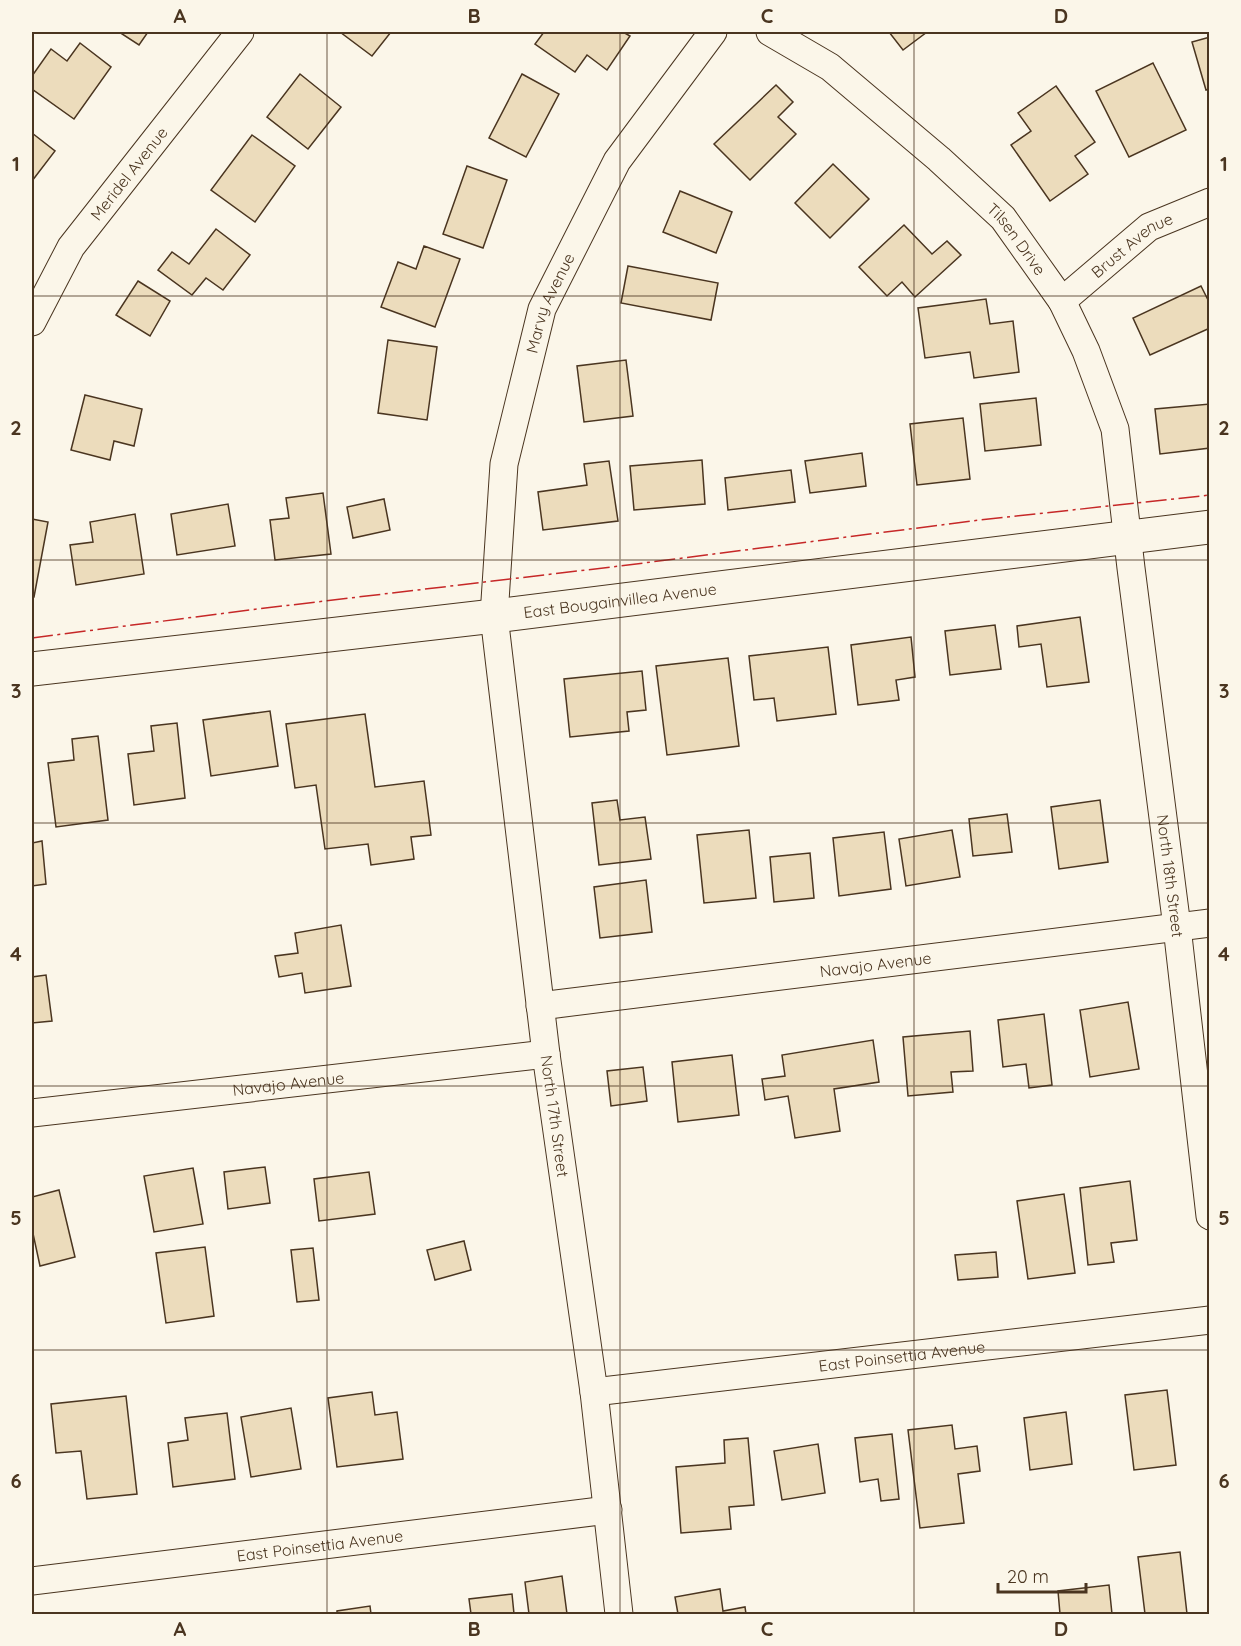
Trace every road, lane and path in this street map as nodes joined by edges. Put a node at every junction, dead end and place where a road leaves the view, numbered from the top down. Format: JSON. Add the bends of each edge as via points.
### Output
{"nodes":[{"id":1,"x":240,"y":32,"type":"edge"},
{"id":2,"x":713,"y":32,"type":"edge"},
{"id":3,"x":770,"y":32,"type":"edge"},
{"id":4,"x":1209,"y":202,"type":"edge"},
{"id":5,"x":1062,"y":301,"type":"junction"},
{"id":6,"x":32,"y":322,"type":"edge"},
{"id":7,"x":1209,"y":527,"type":"edge"},
{"id":8,"x":1127,"y":537,"type":"junction"},
{"id":9,"x":494,"y":616,"type":"junction"},
{"id":10,"x":32,"y":669,"type":"edge"},
{"id":11,"x":1209,"y":923,"type":"edge"},
{"id":12,"x":1177,"y":927,"type":"junction"},
{"id":13,"x":540,"y":1006,"type":"junction"},
{"id":14,"x":546,"y":1054,"type":"junction"},
{"id":15,"x":32,"y":1113,"type":"edge"},
{"id":16,"x":1209,"y":1216,"type":"edge"},
{"id":17,"x":1209,"y":1320,"type":"edge"},
{"id":18,"x":594,"y":1392,"type":"junction"},
{"id":19,"x":608,"y":1510,"type":"junction"},
{"id":20,"x":32,"y":1581,"type":"edge"},
{"id":21,"x":619,"y":1614,"type":"edge"}],
"edges":[{"from":1,"to":6,"type":"street","name":"Meridel Avenue","via":[[71,247]]},
{"from":2,"to":9,"type":"street","name":"Marvy Avenue","via":[[617,161],[542,309],[504,464]]},
{"from":3,"to":5,"type":"street","name":"Tilsen Drive","via":[[831,67],[963,181],[1003,218]]},
{"from":4,"to":5,"type":"street","name":"Brust Avenue","via":[[1149,227]]},
{"from":5,"to":8,"type":"street","name":"Tilsen Drive","via":[[1086,351],[1115,429]]},
{"from":7,"to":8,"type":"street","name":"East Bougainvillea Avenue"},
{"from":8,"to":9,"type":"street","name":"East Bougainvillea Avenue"},
{"from":8,"to":12,"type":"street","name":"North 18th Street"},
{"from":9,"to":10,"type":"street","name":"East Bougainvillea Avenue"},
{"from":9,"to":13,"type":"street","name":"North 17th Street"},
{"from":11,"to":12,"type":"street","name":"Navajo Avenue"},
{"from":12,"to":13,"type":"street","name":"Navajo Avenue"},
{"from":12,"to":16,"type":"street","name":"North 18th Street"},
{"from":13,"to":14,"type":"street","name":"North 17th Street"},
{"from":14,"to":15,"type":"street","name":"Navajo Avenue"},
{"from":14,"to":18,"type":"street","name":"North 17th Street"},
{"from":17,"to":18,"type":"street","name":"East Poinsettia Avenue"},
{"from":18,"to":19,"type":"street","name":"North 17th Street"},
{"from":19,"to":20,"type":"street","name":"East Poinsettia Avenue"},
{"from":19,"to":21,"type":"street","name":"North 17th Street"}]}
